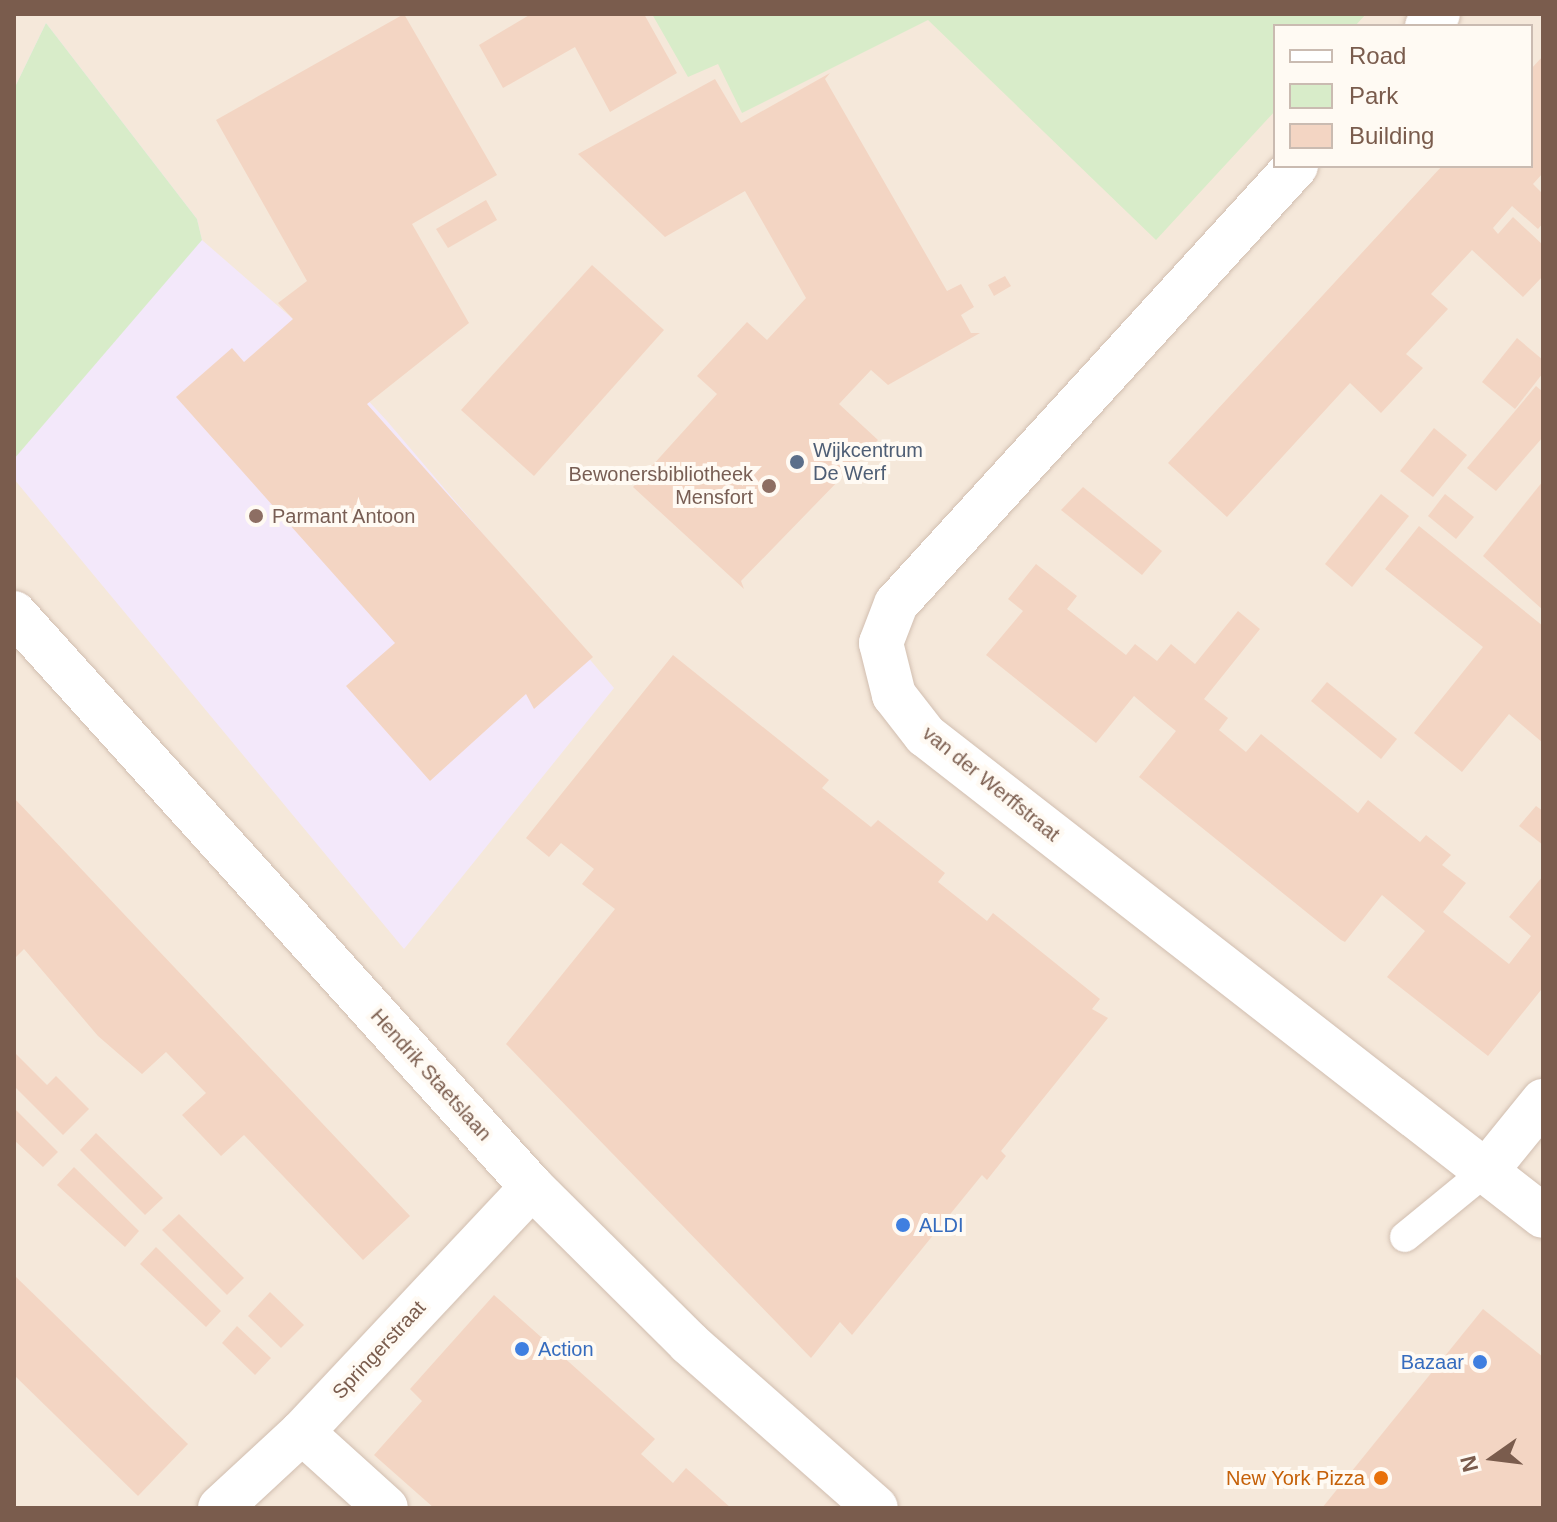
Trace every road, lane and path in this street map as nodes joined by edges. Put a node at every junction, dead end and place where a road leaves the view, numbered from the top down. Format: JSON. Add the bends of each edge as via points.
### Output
{"nodes":[{"id":1,"x":1294,"y":168,"type":"edge"},
{"id":2,"x":14,"y":613,"type":"edge"},
{"id":3,"x":1543,"y":1101,"type":"edge"},
{"id":4,"x":1487,"y":1170,"type":"junction"},
{"id":5,"x":532,"y":1187,"type":"junction"},
{"id":6,"x":1543,"y":1216,"type":"edge"},
{"id":7,"x":1405,"y":1237,"type":"dead end"},
{"id":8,"x":302,"y":1432,"type":"junction"},
{"id":9,"x":220,"y":1508,"type":"edge"},
{"id":10,"x":386,"y":1508,"type":"edge"},
{"id":11,"x":876,"y":1508,"type":"edge"}],
"edges":[{"from":1,"to":4,"type":"street","name":"van der Werffstraat","via":[[896,604],[881,643],[894,695],[925,735]]},
{"from":2,"to":5,"type":"street","name":"Hendrik Staetslaan"},
{"from":3,"to":4,"type":"street"},
{"from":4,"to":6,"type":"street","name":"van der Werffstraat"},
{"from":4,"to":7,"type":"lane"},
{"from":5,"to":8,"type":"street","name":"Springerstraat"},
{"from":5,"to":11,"type":"street","name":"Hendrik Staetslaan","via":[[689,1343]]},
{"from":8,"to":9,"type":"street","name":"Springerstraat"},
{"from":8,"to":10,"type":"street"}]}
